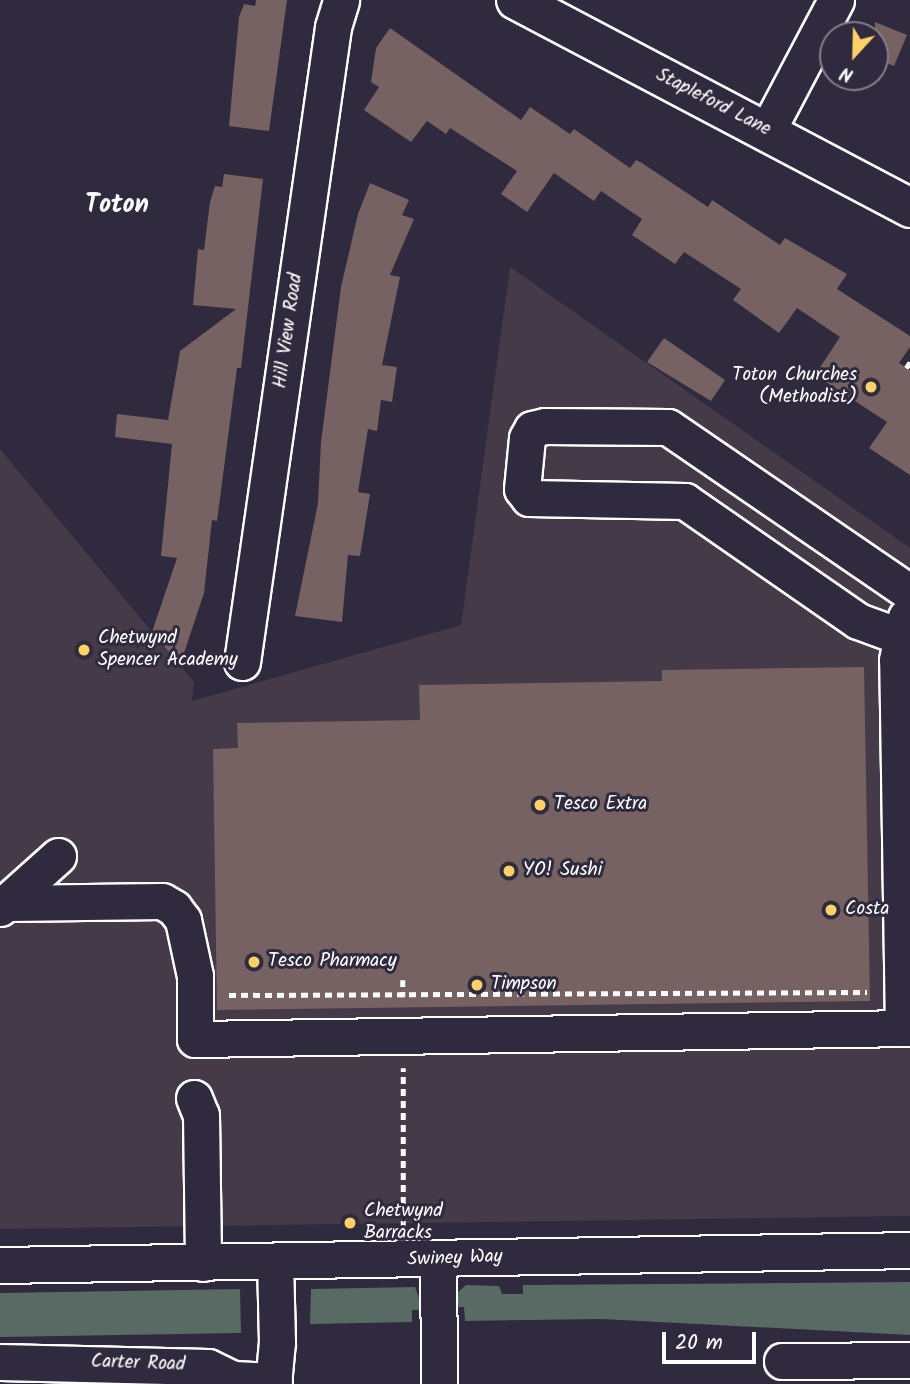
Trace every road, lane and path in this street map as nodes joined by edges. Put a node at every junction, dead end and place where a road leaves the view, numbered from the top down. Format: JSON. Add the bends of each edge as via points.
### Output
{"nodes":[{"id":1,"x":341,"y":0,"type":"edge"},
{"id":2,"x":516,"y":0,"type":"edge"},
{"id":3,"x":836,"y":0,"type":"edge"},
{"id":4,"x":767,"y":131,"type":"junction"},
{"id":5,"x":910,"y":208,"type":"edge"},
{"id":6,"x":910,"y":362,"type":"edge"},
{"id":7,"x":906,"y":368,"type":"dead end"},
{"id":8,"x":910,"y":593,"type":"edge"},
{"id":9,"x":904,"y":622,"type":"edge"},
{"id":10,"x":242,"y":662,"type":"dead end"},
{"id":11,"x":58,"y":856,"type":"dead end"},
{"id":12,"x":4,"y":906,"type":"edge"},
{"id":13,"x":192,"y":980,"type":"junction"},
{"id":14,"x":403,"y":980,"type":"dead end"},
{"id":15,"x":903,"y":992,"type":"junction"},
{"id":16,"x":403,"y":996,"type":"junction"},
{"id":17,"x":906,"y":1028,"type":"edge"},
{"id":18,"x":403,"y":1036,"type":"junction"},
{"id":19,"x":194,"y":1098,"type":"dead end"},
{"id":20,"x":910,"y":1250,"type":"edge"},
{"id":21,"x":438,"y":1258,"type":"junction"},
{"id":22,"x":402,"y":1260,"type":"junction"},
{"id":23,"x":275,"y":1262,"type":"junction"},
{"id":24,"x":203,"y":1263,"type":"junction"},
{"id":25,"x":0,"y":1265,"type":"edge"},
{"id":26,"x":910,"y":1360,"type":"edge"},
{"id":27,"x":782,"y":1361,"type":"dead end"},
{"id":28,"x":0,"y":1362,"type":"edge"},
{"id":29,"x":45,"y":1372,"type":"edge"},
{"id":30,"x":203,"y":1375,"type":"edge"},
{"id":31,"x":273,"y":1382,"type":"edge"},
{"id":32,"x":439,"y":1384,"type":"edge"}],
"edges":[{"from":1,"to":10,"type":"street","name":"Hill View Road","via":[[333,27]]},
{"from":2,"to":4,"type":"main road","name":"Stapleford Lane"},
{"from":3,"to":4,"type":"street"},
{"from":4,"to":5,"type":"main road","name":"Stapleford Lane"},
{"from":6,"to":7,"type":"path"},
{"from":8,"to":9,"type":"street","via":[[668,427],[544,426],[531,429],[527,438],[522,489],[529,498],[685,501],[858,621]]},
{"from":9,"to":15,"type":"street"},
{"from":11,"to":12,"type":"street"},
{"from":12,"to":13,"type":"street","via":[[162,901],[183,920]]},
{"from":13,"to":16,"type":"path"},
{"from":13,"to":18,"type":"street","via":[[195,1039]]},
{"from":14,"to":16,"type":"path"},
{"from":15,"to":16,"type":"path"},
{"from":15,"to":17,"type":"street"},
{"from":16,"to":18,"type":"path"},
{"from":17,"to":18,"type":"street"},
{"from":18,"to":22,"type":"path"},
{"from":19,"to":24,"type":"street","via":[[201,1115]]},
{"from":20,"to":21,"type":"street","name":"Swiney Way"},
{"from":21,"to":22,"type":"street","name":"Swiney Way"},
{"from":21,"to":32,"type":"street"},
{"from":22,"to":23,"type":"street","name":"Swiney Way"},
{"from":23,"to":24,"type":"street","name":"Swiney Way"},
{"from":23,"to":31,"type":"street"},
{"from":24,"to":25,"type":"street","name":"Swiney Way"},
{"from":26,"to":27,"type":"street"},
{"from":28,"to":29,"type":"street","name":"Carter Road"},
{"from":29,"to":30,"type":"street","name":"Carter Road"},
{"from":30,"to":31,"type":"street","name":"Carter Road"}]}
